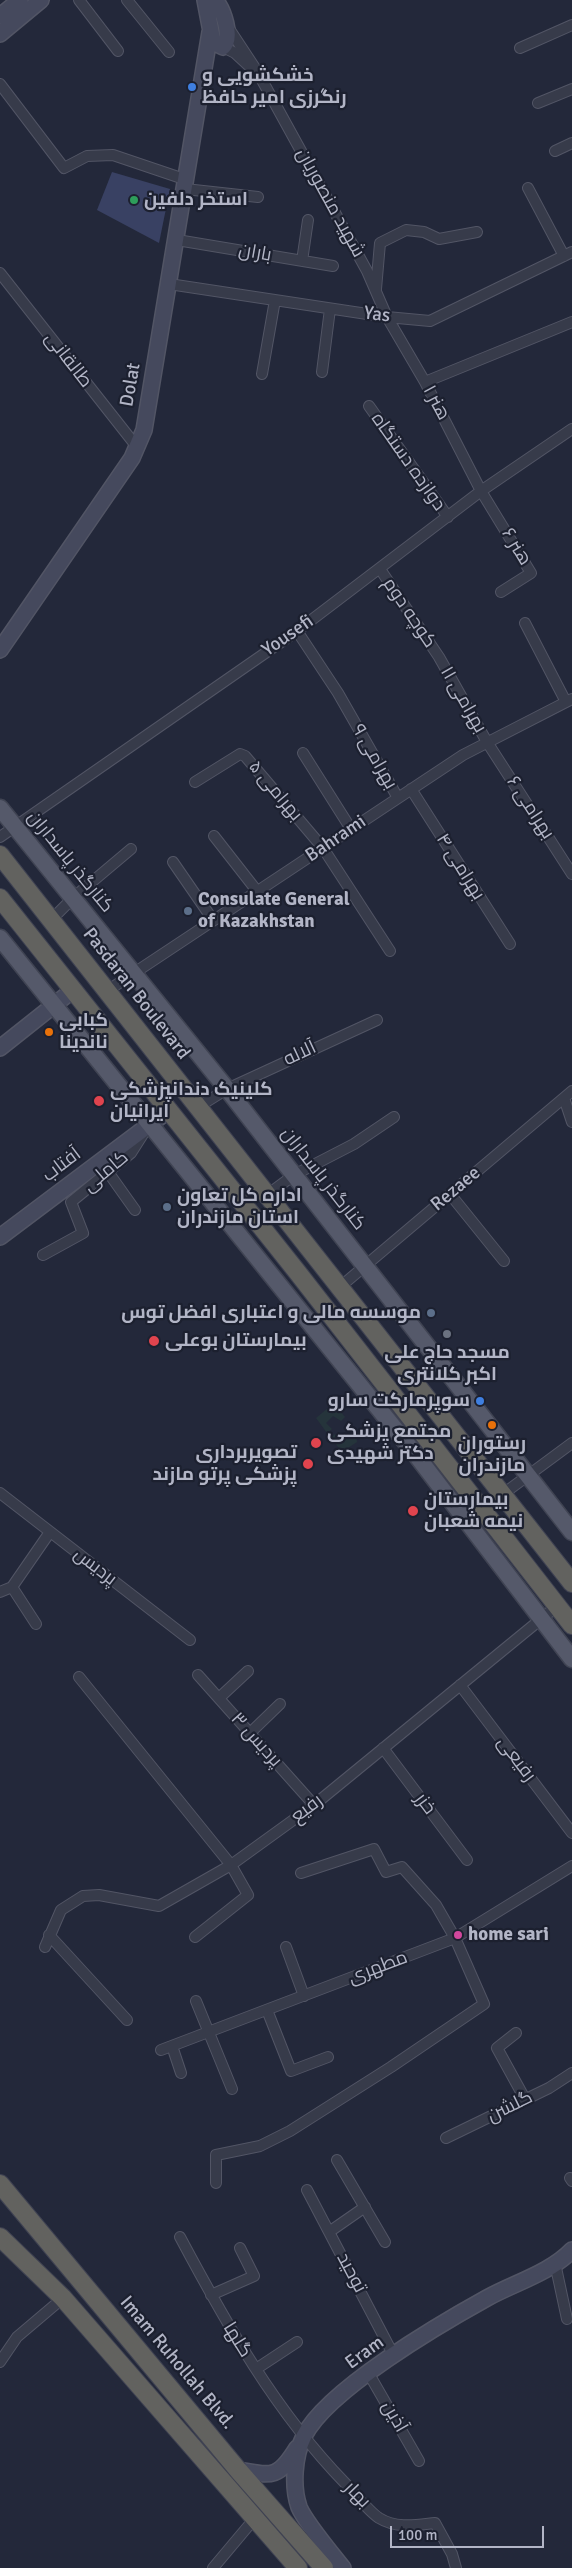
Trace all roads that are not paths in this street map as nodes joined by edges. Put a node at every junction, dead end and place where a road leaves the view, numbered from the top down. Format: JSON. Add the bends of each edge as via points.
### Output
{"nodes":[{"id":1,"x":20,"y":0,"type":"edge"},
{"id":2,"x":42,"y":0,"type":"edge"},
{"id":3,"x":79,"y":0,"type":"edge"},
{"id":4,"x":127,"y":0,"type":"edge"},
{"id":5,"x":213,"y":4,"type":"edge"},
{"id":6,"x":0,"y":16,"type":"edge"},
{"id":7,"x":572,"y":25,"type":"edge"},
{"id":8,"x":210,"y":32,"type":"junction"},
{"id":9,"x":0,"y":34,"type":"edge"},
{"id":10,"x":223,"y":47,"type":"junction"},
{"id":11,"x":520,"y":48,"type":"dead end"},
{"id":12,"x":118,"y":51,"type":"dead end"},
{"id":13,"x":169,"y":52,"type":"dead end"},
{"id":14,"x":0,"y":84,"type":"edge"},
{"id":15,"x":202,"y":88,"type":"junction"},
{"id":16,"x":572,"y":89,"type":"edge"},
{"id":17,"x":268,"y":91,"type":"junction"},
{"id":18,"x":538,"y":103,"type":"dead end"},
{"id":19,"x":572,"y":143,"type":"edge"},
{"id":20,"x":555,"y":151,"type":"dead end"},
{"id":21,"x":186,"y":184,"type":"junction"},
{"id":22,"x":528,"y":188,"type":"dead end"},
{"id":23,"x":258,"y":197,"type":"dead end"},
{"id":24,"x":308,"y":220,"type":"dead end"},
{"id":25,"x":477,"y":232,"type":"dead end"},
{"id":26,"x":177,"y":240,"type":"junction"},
{"id":27,"x":568,"y":254,"type":"edge"},
{"id":28,"x":302,"y":261,"type":"junction"},
{"id":29,"x":333,"y":266,"type":"dead end"},
{"id":30,"x":0,"y":273,"type":"edge"},
{"id":31,"x":169,"y":284,"type":"junction"},
{"id":32,"x":376,"y":290,"type":"junction"},
{"id":33,"x":275,"y":300,"type":"junction"},
{"id":34,"x":330,"y":309,"type":"junction"},
{"id":35,"x":387,"y":317,"type":"junction"},
{"id":36,"x":572,"y":322,"type":"edge"},
{"id":37,"x":322,"y":372,"type":"dead end"},
{"id":38,"x":262,"y":374,"type":"dead end"},
{"id":39,"x":425,"y":382,"type":"junction"},
{"id":40,"x":369,"y":406,"type":"dead end"},
{"id":41,"x":572,"y":429,"type":"edge"},
{"id":42,"x":137,"y":447,"type":"junction"},
{"id":43,"x":481,"y":491,"type":"junction"},
{"id":44,"x":448,"y":517,"type":"junction"},
{"id":45,"x":380,"y":569,"type":"junction"},
{"id":46,"x":501,"y":592,"type":"dead end"},
{"id":47,"x":525,"y":623,"type":"dead end"},
{"id":48,"x":297,"y":631,"type":"junction"},
{"id":49,"x":0,"y":650,"type":"edge"},
{"id":50,"x":438,"y":657,"type":"joint"},
{"id":51,"x":569,"y":701,"type":"edge"},
{"id":52,"x":487,"y":742,"type":"junction"},
{"id":53,"x":303,"y":753,"type":"dead end"},
{"id":54,"x":195,"y":782,"type":"dead end"},
{"id":55,"x":411,"y":789,"type":"junction"},
{"id":56,"x":398,"y":798,"type":"junction"},
{"id":57,"x":0,"y":808,"type":"edge"},
{"id":58,"x":15,"y":826,"type":"junction"},
{"id":59,"x":351,"y":829,"type":"junction"},
{"id":60,"x":214,"y":836,"type":"dead end"},
{"id":61,"x":0,"y":837,"type":"edge"},
{"id":62,"x":323,"y":848,"type":"junction"},
{"id":63,"x":132,"y":849,"type":"dead end"},
{"id":64,"x":0,"y":855,"type":"edge"},
{"id":65,"x":173,"y":862,"type":"dead end"},
{"id":66,"x":572,"y":874,"type":"edge"},
{"id":67,"x":257,"y":891,"type":"junction"},
{"id":68,"x":74,"y":897,"type":"junction"},
{"id":69,"x":0,"y":898,"type":"edge"},
{"id":70,"x":51,"y":920,"type":"junction"},
{"id":71,"x":213,"y":920,"type":"junction"},
{"id":72,"x":0,"y":938,"type":"edge"},
{"id":73,"x":510,"y":944,"type":"dead end"},
{"id":74,"x":390,"y":951,"type":"dead end"},
{"id":75,"x":133,"y":974,"type":"junction"},
{"id":76,"x":73,"y":990,"type":"junction"},
{"id":77,"x":107,"y":992,"type":"junction"},
{"id":78,"x":54,"y":1006,"type":"junction"},
{"id":79,"x":377,"y":1020,"type":"dead end"},
{"id":80,"x":0,"y":1048,"type":"edge"},
{"id":81,"x":227,"y":1089,"type":"junction"},
{"id":82,"x":568,"y":1095,"type":"edge"},
{"id":83,"x":198,"y":1107,"type":"junction"},
{"id":84,"x":169,"y":1110,"type":"junction"},
{"id":85,"x":394,"y":1117,"type":"dead end"},
{"id":86,"x":572,"y":1122,"type":"edge"},
{"id":87,"x":149,"y":1125,"type":"junction"},
{"id":88,"x":108,"y":1172,"type":"junction"},
{"id":89,"x":294,"y":1175,"type":"junction"},
{"id":90,"x":450,"y":1194,"type":"junction"},
{"id":91,"x":267,"y":1195,"type":"junction"},
{"id":92,"x":135,"y":1210,"type":"dead end"},
{"id":93,"x":0,"y":1237,"type":"edge"},
{"id":94,"x":43,"y":1254,"type":"dead end"},
{"id":95,"x":504,"y":1261,"type":"dead end"},
{"id":96,"x":365,"y":1266,"type":"junction"},
{"id":97,"x":340,"y":1287,"type":"junction"},
{"id":98,"x":572,"y":1443,"type":"edge"},
{"id":99,"x":528,"y":1476,"type":"junction"},
{"id":100,"x":0,"y":1493,"type":"edge"},
{"id":101,"x":503,"y":1494,"type":"junction"},
{"id":102,"x":50,"y":1532,"type":"junction"},
{"id":103,"x":572,"y":1532,"type":"edge"},
{"id":104,"x":572,"y":1583,"type":"edge"},
{"id":105,"x":12,"y":1587,"type":"junction"},
{"id":106,"x":0,"y":1592,"type":"edge"},
{"id":107,"x":557,"y":1606,"type":"junction"},
{"id":108,"x":540,"y":1619,"type":"junction"},
{"id":109,"x":36,"y":1624,"type":"dead end"},
{"id":110,"x":572,"y":1625,"type":"edge"},
{"id":111,"x":190,"y":1640,"type":"dead end"},
{"id":112,"x":572,"y":1659,"type":"edge"},
{"id":113,"x":248,"y":1671,"type":"dead end"},
{"id":114,"x":198,"y":1675,"type":"dead end"},
{"id":115,"x":79,"y":1676,"type":"dead end"},
{"id":116,"x":460,"y":1685,"type":"junction"},
{"id":117,"x":220,"y":1698,"type":"junction"},
{"id":118,"x":280,"y":1704,"type":"dead end"},
{"id":119,"x":250,"y":1733,"type":"junction"},
{"id":120,"x":383,"y":1748,"type":"junction"},
{"id":121,"x":314,"y":1804,"type":"junction"},
{"id":122,"x":572,"y":1833,"type":"edge"},
{"id":123,"x":467,"y":1860,"type":"dead end"},
{"id":124,"x":231,"y":1865,"type":"junction"},
{"id":125,"x":572,"y":1866,"type":"edge"},
{"id":126,"x":301,"y":1873,"type":"dead end"},
{"id":127,"x":49,"y":1934,"type":"junction"},
{"id":128,"x":195,"y":1937,"type":"dead end"},
{"id":129,"x":455,"y":1938,"type":"junction"},
{"id":130,"x":45,"y":1947,"type":"dead end"},
{"id":131,"x":286,"y":1947,"type":"dead end"},
{"id":132,"x":304,"y":1996,"type":"junction"},
{"id":133,"x":196,"y":2002,"type":"dead end"},
{"id":134,"x":267,"y":2010,"type":"junction"},
{"id":135,"x":127,"y":2020,"type":"dead end"},
{"id":136,"x":208,"y":2032,"type":"junction"},
{"id":137,"x":516,"y":2033,"type":"dead end"},
{"id":138,"x":172,"y":2046,"type":"junction"},
{"id":139,"x":161,"y":2050,"type":"dead end"},
{"id":140,"x":328,"y":2057,"type":"dead end"},
{"id":141,"x":181,"y":2073,"type":"dead end"},
{"id":142,"x":572,"y":2073,"type":"edge"},
{"id":143,"x":232,"y":2089,"type":"dead end"},
{"id":144,"x":525,"y":2099,"type":"junction"},
{"id":145,"x":446,"y":2138,"type":"dead end"},
{"id":146,"x":337,"y":2160,"type":"dead end"},
{"id":147,"x":216,"y":2183,"type":"dead end"},
{"id":148,"x":0,"y":2184,"type":"edge"},
{"id":149,"x":307,"y":2190,"type":"dead end"},
{"id":150,"x":365,"y":2208,"type":"junction"},
{"id":151,"x":329,"y":2232,"type":"junction"},
{"id":152,"x":0,"y":2237,"type":"edge"},
{"id":153,"x":180,"y":2237,"type":"dead end"},
{"id":154,"x":385,"y":2242,"type":"dead end"},
{"id":155,"x":240,"y":2248,"type":"dead end"},
{"id":156,"x":572,"y":2250,"type":"edge"},
{"id":157,"x":555,"y":2263,"type":"junction"},
{"id":158,"x":211,"y":2295,"type":"junction"},
{"id":159,"x":63,"y":2298,"type":"junction"},
{"id":160,"x":567,"y":2319,"type":"dead end"},
{"id":161,"x":297,"y":2342,"type":"dead end"},
{"id":162,"x":394,"y":2356,"type":"junction"},
{"id":163,"x":0,"y":2362,"type":"edge"},
{"id":164,"x":256,"y":2369,"type":"junction"},
{"id":165,"x":369,"y":2374,"type":"junction"},
{"id":166,"x":304,"y":2436,"type":"junction"},
{"id":167,"x":419,"y":2461,"type":"dead end"},
{"id":168,"x":238,"y":2470,"type":"junction"},
{"id":169,"x":255,"y":2518,"type":"junction"},
{"id":170,"x":268,"y":2532,"type":"junction"},
{"id":171,"x":328,"y":2560,"type":"edge"},
{"id":172,"x":213,"y":2568,"type":"edge"},
{"id":173,"x":287,"y":2568,"type":"edge"},
{"id":174,"x":298,"y":2568,"type":"edge"},
{"id":175,"x":344,"y":2568,"type":"edge"},
{"id":176,"x":456,"y":2568,"type":"edge"}],
"edges":[{"from":1,"to":6,"type":"main road"},
{"from":2,"to":9,"type":"main road"},
{"from":3,"to":12,"type":"street"},
{"from":4,"to":13,"type":"street"},
{"from":5,"to":8,"type":"main road"},
{"from":5,"to":10,"type":"main road","via":[[227,38]]},
{"from":5,"to":17,"type":"street","name":"شهید منصوریان"},
{"from":7,"to":11,"type":"street"},
{"from":8,"to":10,"type":"main road","via":[[213,42]]},
{"from":8,"to":15,"type":"main road","name":"Dolat"},
{"from":10,"to":15,"type":"main road","name":"Dolat"},
{"from":10,"to":17,"type":"street","name":"شهید منصوریان","via":[[244,60]]},
{"from":14,"to":21,"type":"street","via":[[64,168],[87,156],[113,155]]},
{"from":15,"to":21,"type":"main road","name":"Dolat"},
{"from":16,"to":18,"type":"street"},
{"from":17,"to":32,"type":"street","name":"شهید منصوریان"},
{"from":19,"to":20,"type":"street"},
{"from":21,"to":23,"type":"street"},
{"from":21,"to":26,"type":"main road","name":"Dolat"},
{"from":22,"to":27,"type":"street"},
{"from":24,"to":28,"type":"street"},
{"from":25,"to":32,"type":"street","via":[[438,239],[424,232],[406,230],[380,243]]},
{"from":26,"to":28,"type":"street","name":"باران"},
{"from":26,"to":31,"type":"main road","name":"Dolat"},
{"from":27,"to":35,"type":"street","name":"Yas","via":[[430,320]]},
{"from":28,"to":29,"type":"street","name":"باران"},
{"from":30,"to":42,"type":"street","name":"طالقانی"},
{"from":31,"to":33,"type":"street","name":"Yas"},
{"from":31,"to":42,"type":"main road","name":"Dolat","via":[[144,430]]},
{"from":32,"to":35,"type":"street","name":"شهید منصوریان"},
{"from":33,"to":34,"type":"street","name":"Yas"},
{"from":33,"to":38,"type":"street"},
{"from":34,"to":35,"type":"street","name":"Yas"},
{"from":34,"to":37,"type":"street"},
{"from":35,"to":39,"type":"street","name":"هنر ۱"},
{"from":36,"to":39,"type":"street"},
{"from":39,"to":43,"type":"street","name":"هنر ۱"},
{"from":40,"to":44,"type":"street","name":"دوازده دستگاه"},
{"from":41,"to":43,"type":"street","name":"Yousefi"},
{"from":42,"to":49,"type":"main road","name":"Dolat"},
{"from":43,"to":44,"type":"street","name":"Yousefi"},
{"from":43,"to":46,"type":"street","name":"هنر ۶","via":[[532,573]]},
{"from":44,"to":45,"type":"street","name":"Yousefi"},
{"from":45,"to":48,"type":"street","name":"Yousefi"},
{"from":45,"to":50,"type":"street","name":"کوچه دوم"},
{"from":47,"to":51,"type":"street"},
{"from":48,"to":56,"type":"street","name":"بهرامی ۹"},
{"from":48,"to":58,"type":"street","name":"Yousefi"},
{"from":50,"to":52,"type":"street","name":"بهرامی ۱۱"},
{"from":51,"to":52,"type":"street","name":"Bahrami"},
{"from":52,"to":55,"type":"street","name":"Bahrami"},
{"from":52,"to":66,"type":"street","name":"بهرامی ۶"},
{"from":53,"to":59,"type":"street"},
{"from":54,"to":62,"type":"street","name":"بهرامی ۵","via":[[243,755]]},
{"from":55,"to":56,"type":"street","name":"Bahrami"},
{"from":55,"to":73,"type":"street","name":"بهرامی ۴"},
{"from":56,"to":59,"type":"street","name":"Bahrami"},
{"from":57,"to":58,"type":"main road","name":"کنارگذر پاسداران"},
{"from":58,"to":61,"type":"street","name":"Yousefi"},
{"from":58,"to":68,"type":"main road","name":"کنارگذر پاسداران"},
{"from":59,"to":62,"type":"street","name":"Bahrami"},
{"from":60,"to":67,"type":"street"},
{"from":62,"to":67,"type":"street","name":"Bahrami"},
{"from":62,"to":74,"type":"street"},
{"from":63,"to":68,"type":"street"},
{"from":64,"to":70,"type":"highway","name":"Pasdaran Boulevard"},
{"from":65,"to":71,"type":"street"},
{"from":67,"to":71,"type":"street","name":"Bahrami"},
{"from":68,"to":70,"type":"street"},
{"from":68,"to":75,"type":"main road","name":"کنارگذر پاسداران"},
{"from":69,"to":76,"type":"highway"},
{"from":70,"to":77,"type":"highway","name":"Pasdaran Boulevard"},
{"from":71,"to":75,"type":"street","name":"Bahrami"},
{"from":72,"to":78,"type":"main road"},
{"from":75,"to":77,"type":"street","name":"Bahrami"},
{"from":75,"to":81,"type":"main road","name":"کنارگذر پاسداران"},
{"from":76,"to":78,"type":"main road"},
{"from":76,"to":84,"type":"highway"},
{"from":77,"to":83,"type":"highway","name":"Pasdaran Boulevard"},
{"from":78,"to":80,"type":"main road"},
{"from":78,"to":87,"type":"main road"},
{"from":79,"to":81,"type":"street","name":"آلاله"},
{"from":81,"to":83,"type":"street","name":"آلاله"},
{"from":81,"to":89,"type":"main road","name":"کنارگذر پاسداران"},
{"from":82,"to":86,"type":"street"},
{"from":82,"to":90,"type":"street","name":"Rezaee"},
{"from":83,"to":91,"type":"highway","name":"Pasdaran Boulevard"},
{"from":84,"to":87,"type":"main road","name":"آفتاب"},
{"from":84,"to":107,"type":"highway"},
{"from":85,"to":89,"type":"street","via":[[354,1144]]},
{"from":87,"to":88,"type":"street","name":"کاملی","via":[[131,1153]]},
{"from":87,"to":93,"type":"main road","name":"آفتاب"},
{"from":87,"to":108,"type":"main road","via":[[416,1455]]},
{"from":88,"to":92,"type":"street"},
{"from":88,"to":94,"type":"street","name":"کاملی","via":[[72,1202],[83,1233]]},
{"from":89,"to":91,"type":"street"},
{"from":89,"to":96,"type":"main road","name":"کنارگذر پاسداران"},
{"from":90,"to":95,"type":"street"},
{"from":90,"to":96,"type":"street","name":"Rezaee"},
{"from":91,"to":97,"type":"highway","name":"Pasdaran Boulevard"},
{"from":96,"to":97,"type":"street","name":"Rezaee"},
{"from":96,"to":99,"type":"main road","name":"کنارگذر پاسداران"},
{"from":97,"to":101,"type":"highway","name":"Pasdaran Boulevard"},
{"from":98,"to":99,"type":"street"},
{"from":99,"to":101,"type":"street"},
{"from":99,"to":103,"type":"main road","name":"کنارگذر پاسداران"},
{"from":100,"to":102,"type":"street","name":"پردیس"},
{"from":101,"to":104,"type":"highway","name":"Pasdaran Boulevard"},
{"from":102,"to":105,"type":"street"},
{"from":102,"to":111,"type":"street","name":"پردیس"},
{"from":105,"to":106,"type":"street"},
{"from":105,"to":109,"type":"street"},
{"from":107,"to":108,"type":"street","name":"رفیع"},
{"from":107,"to":110,"type":"highway"},
{"from":108,"to":112,"type":"main road"},
{"from":108,"to":116,"type":"street","name":"رفیع"},
{"from":113,"to":117,"type":"street"},
{"from":114,"to":117,"type":"street","name":"پردیس ۳"},
{"from":115,"to":124,"type":"street"},
{"from":116,"to":120,"type":"street","name":"رفیع"},
{"from":116,"to":122,"type":"street","name":"رفیعی"},
{"from":117,"to":119,"type":"street","name":"پردیس ۳"},
{"from":118,"to":119,"type":"street"},
{"from":119,"to":121,"type":"street","name":"پردیس ۳"},
{"from":120,"to":121,"type":"street","name":"رفیع"},
{"from":120,"to":123,"type":"street","name":"خزر"},
{"from":121,"to":124,"type":"street","name":"رفیع"},
{"from":124,"to":127,"type":"street","name":"رفیع","via":[[159,1906],[99,1895],[83,1896],[61,1910]]},
{"from":124,"to":128,"type":"street","via":[[248,1895]]},
{"from":125,"to":129,"type":"street","name":"مطهری"},
{"from":126,"to":129,"type":"street","via":[[374,1848],[386,1872],[402,1867],[436,1905]]},
{"from":127,"to":130,"type":"street","name":"رفیع"},
{"from":127,"to":135,"type":"street"},
{"from":129,"to":132,"type":"street","name":"مطهری"},
{"from":129,"to":147,"type":"street","via":[[484,2004],[290,2131],[260,2146],[216,2155]]},
{"from":131,"to":132,"type":"street"},
{"from":132,"to":134,"type":"street","name":"مطهری"},
{"from":133,"to":136,"type":"street"},
{"from":134,"to":136,"type":"street","name":"مطهری"},
{"from":134,"to":140,"type":"street","via":[[290,2071]]},
{"from":136,"to":138,"type":"street","name":"مطهری"},
{"from":136,"to":143,"type":"street"},
{"from":137,"to":144,"type":"street","via":[[496,2048]]},
{"from":138,"to":139,"type":"street","name":"مطهری"},
{"from":138,"to":141,"type":"street"},
{"from":142,"to":144,"type":"street","name":"گلشن"},
{"from":144,"to":145,"type":"street","name":"گلشن"},
{"from":146,"to":150,"type":"street"},
{"from":148,"to":168,"type":"highway","name":"Imam Ruhollah Blvd."},
{"from":149,"to":151,"type":"street","name":"توحید"},
{"from":150,"to":151,"type":"street"},
{"from":150,"to":154,"type":"street"},
{"from":151,"to":162,"type":"street","name":"توحید"},
{"from":152,"to":159,"type":"highway"},
{"from":153,"to":158,"type":"street","name":"گلها"},
{"from":155,"to":158,"type":"street","via":[[254,2276]]},
{"from":156,"to":157,"type":"main road","name":"Eram"},
{"from":157,"to":160,"type":"street"},
{"from":157,"to":162,"type":"main road","name":"Eram","via":[[487,2298]]},
{"from":158,"to":164,"type":"street","name":"گلها"},
{"from":159,"to":163,"type":"street","via":[[17,2337]]},
{"from":159,"to":169,"type":"highway"},
{"from":161,"to":164,"type":"street"},
{"from":162,"to":165,"type":"main road","name":"Eram"},
{"from":164,"to":166,"type":"street","name":"گلها"},
{"from":165,"to":166,"type":"main road","name":"Eram","via":[[322,2412]]},
{"from":165,"to":167,"type":"street","name":"آذین"},
{"from":166,"to":168,"type":"main road","via":[[285,2468],[270,2475]]},
{"from":166,"to":171,"type":"main road","name":"Eram","via":[[295,2490],[300,2508]]},
{"from":166,"to":176,"type":"street","name":"بهار","via":[[379,2518],[399,2526],[435,2523]]},
{"from":168,"to":171,"type":"highway","name":"Imam Ruhollah Blvd."},
{"from":169,"to":170,"type":"highway"},
{"from":169,"to":172,"type":"street"},
{"from":170,"to":173,"type":"main road"},
{"from":170,"to":174,"type":"highway"},
{"from":171,"to":175,"type":"main road","name":"Eram"}]}
